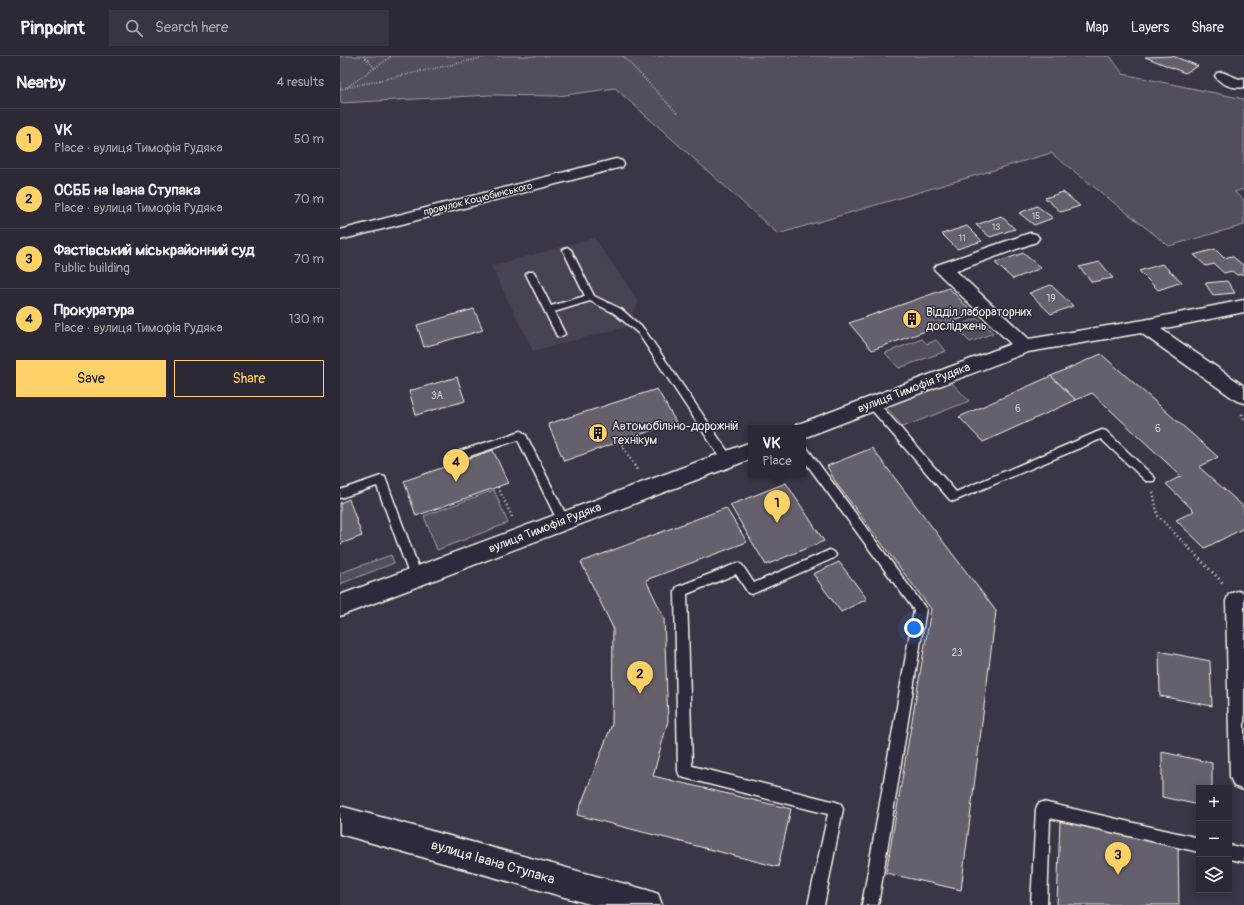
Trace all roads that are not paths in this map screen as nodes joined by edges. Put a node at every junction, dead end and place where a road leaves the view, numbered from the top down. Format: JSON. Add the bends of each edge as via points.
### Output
{"nodes":[{"id":1,"x":1222,"y":76,"type":"dead end"},
{"id":2,"x":1244,"y":82,"type":"edge"},
{"id":3,"x":616,"y":164,"type":"dead end"},
{"id":4,"x":340,"y":235,"type":"edge"},
{"id":5,"x":1030,"y":238,"type":"dead end"},
{"id":6,"x":567,"y":250,"type":"dead end"},
{"id":7,"x":531,"y":274,"type":"dead end"},
{"id":8,"x":590,"y":298,"type":"junction"},
{"id":9,"x":1244,"y":306,"type":"edge"},
{"id":10,"x":550,"y":310,"type":"junction"},
{"id":11,"x":1144,"y":326,"type":"junction"},
{"id":12,"x":560,"y":334,"type":"dead end"},
{"id":13,"x":1025,"y":346,"type":"junction"},
{"id":14,"x":1244,"y":396,"type":"edge"},
{"id":15,"x":873,"y":404,"type":"junction"},
{"id":16,"x":806,"y":429,"type":"edge"},
{"id":17,"x":748,"y":451,"type":"edge"},
{"id":18,"x":464,"y":454,"type":"dead end"},
{"id":19,"x":806,"y":454,"type":"edge"},
{"id":20,"x":727,"y":459,"type":"junction"},
{"id":21,"x":1150,"y":478,"type":"road end"},
{"id":22,"x":340,"y":494,"type":"edge"},
{"id":23,"x":563,"y":521,"type":"junction"},
{"id":24,"x":830,"y":555,"type":"dead end"},
{"id":25,"x":416,"y":577,"type":"junction"},
{"id":26,"x":1238,"y":601,"type":"road end"},
{"id":27,"x":340,"y":606,"type":"edge"},
{"id":28,"x":1244,"y":777,"type":"edge"},
{"id":29,"x":340,"y":820,"type":"edge"},
{"id":30,"x":1196,"y":844,"type":"edge"},
{"id":31,"x":1232,"y":853,"type":"edge"},
{"id":32,"x":1244,"y":856,"type":"edge"},
{"id":33,"x":647,"y":905,"type":"edge"},
{"id":34,"x":816,"y":905,"type":"edge"},
{"id":35,"x":870,"y":905,"type":"edge"},
{"id":36,"x":1039,"y":905,"type":"edge"}],
"edges":[{"from":1,"to":2,"type":"street","via":[[1237,84]]},
{"from":3,"to":4,"type":"street","name":"провулок Коцюбинського"},
{"from":5,"to":13,"type":"street","via":[[943,268]]},
{"from":6,"to":8,"type":"lane"},
{"from":7,"to":10,"type":"lane"},
{"from":8,"to":10,"type":"lane"},
{"from":8,"to":20,"type":"lane","via":[[626,315]]},
{"from":9,"to":11,"type":"street","name":"вулиця Тимофія Рудяка"},
{"from":10,"to":12,"type":"lane"},
{"from":11,"to":13,"type":"street","name":"вулиця Тимофія Рудяка"},
{"from":11,"to":14,"type":"street"},
{"from":13,"to":15,"type":"street","name":"вулиця Тимофія Рудяка"},
{"from":15,"to":16,"type":"street","name":"вулиця Тимофія Рудяка"},
{"from":15,"to":21,"type":"lane","via":[[954,497],[1102,434]]},
{"from":17,"to":20,"type":"street","name":"вулиця Тимофія Рудяка"},
{"from":18,"to":23,"type":"lane","via":[[521,435]]},
{"from":19,"to":35,"type":"lane","via":[[920,609]]},
{"from":20,"to":23,"type":"street","name":"вулиця Тимофія Рудяка"},
{"from":22,"to":25,"type":"lane","via":[[380,480]]},
{"from":23,"to":25,"type":"street","name":"вулиця Тимофія Рудяка"},
{"from":24,"to":34,"type":"lane","via":[[752,589],[738,568],[682,591],[685,771],[836,809]]},
{"from":25,"to":27,"type":"street","name":"вулиця Тимофія Рудяка"},
{"from":26,"to":28,"type":"street"},
{"from":29,"to":33,"type":"street","name":"вулиця Івана Ступака"},
{"from":30,"to":36,"type":"lane","via":[[1043,809]]},
{"from":31,"to":32,"type":"lane"}]}
